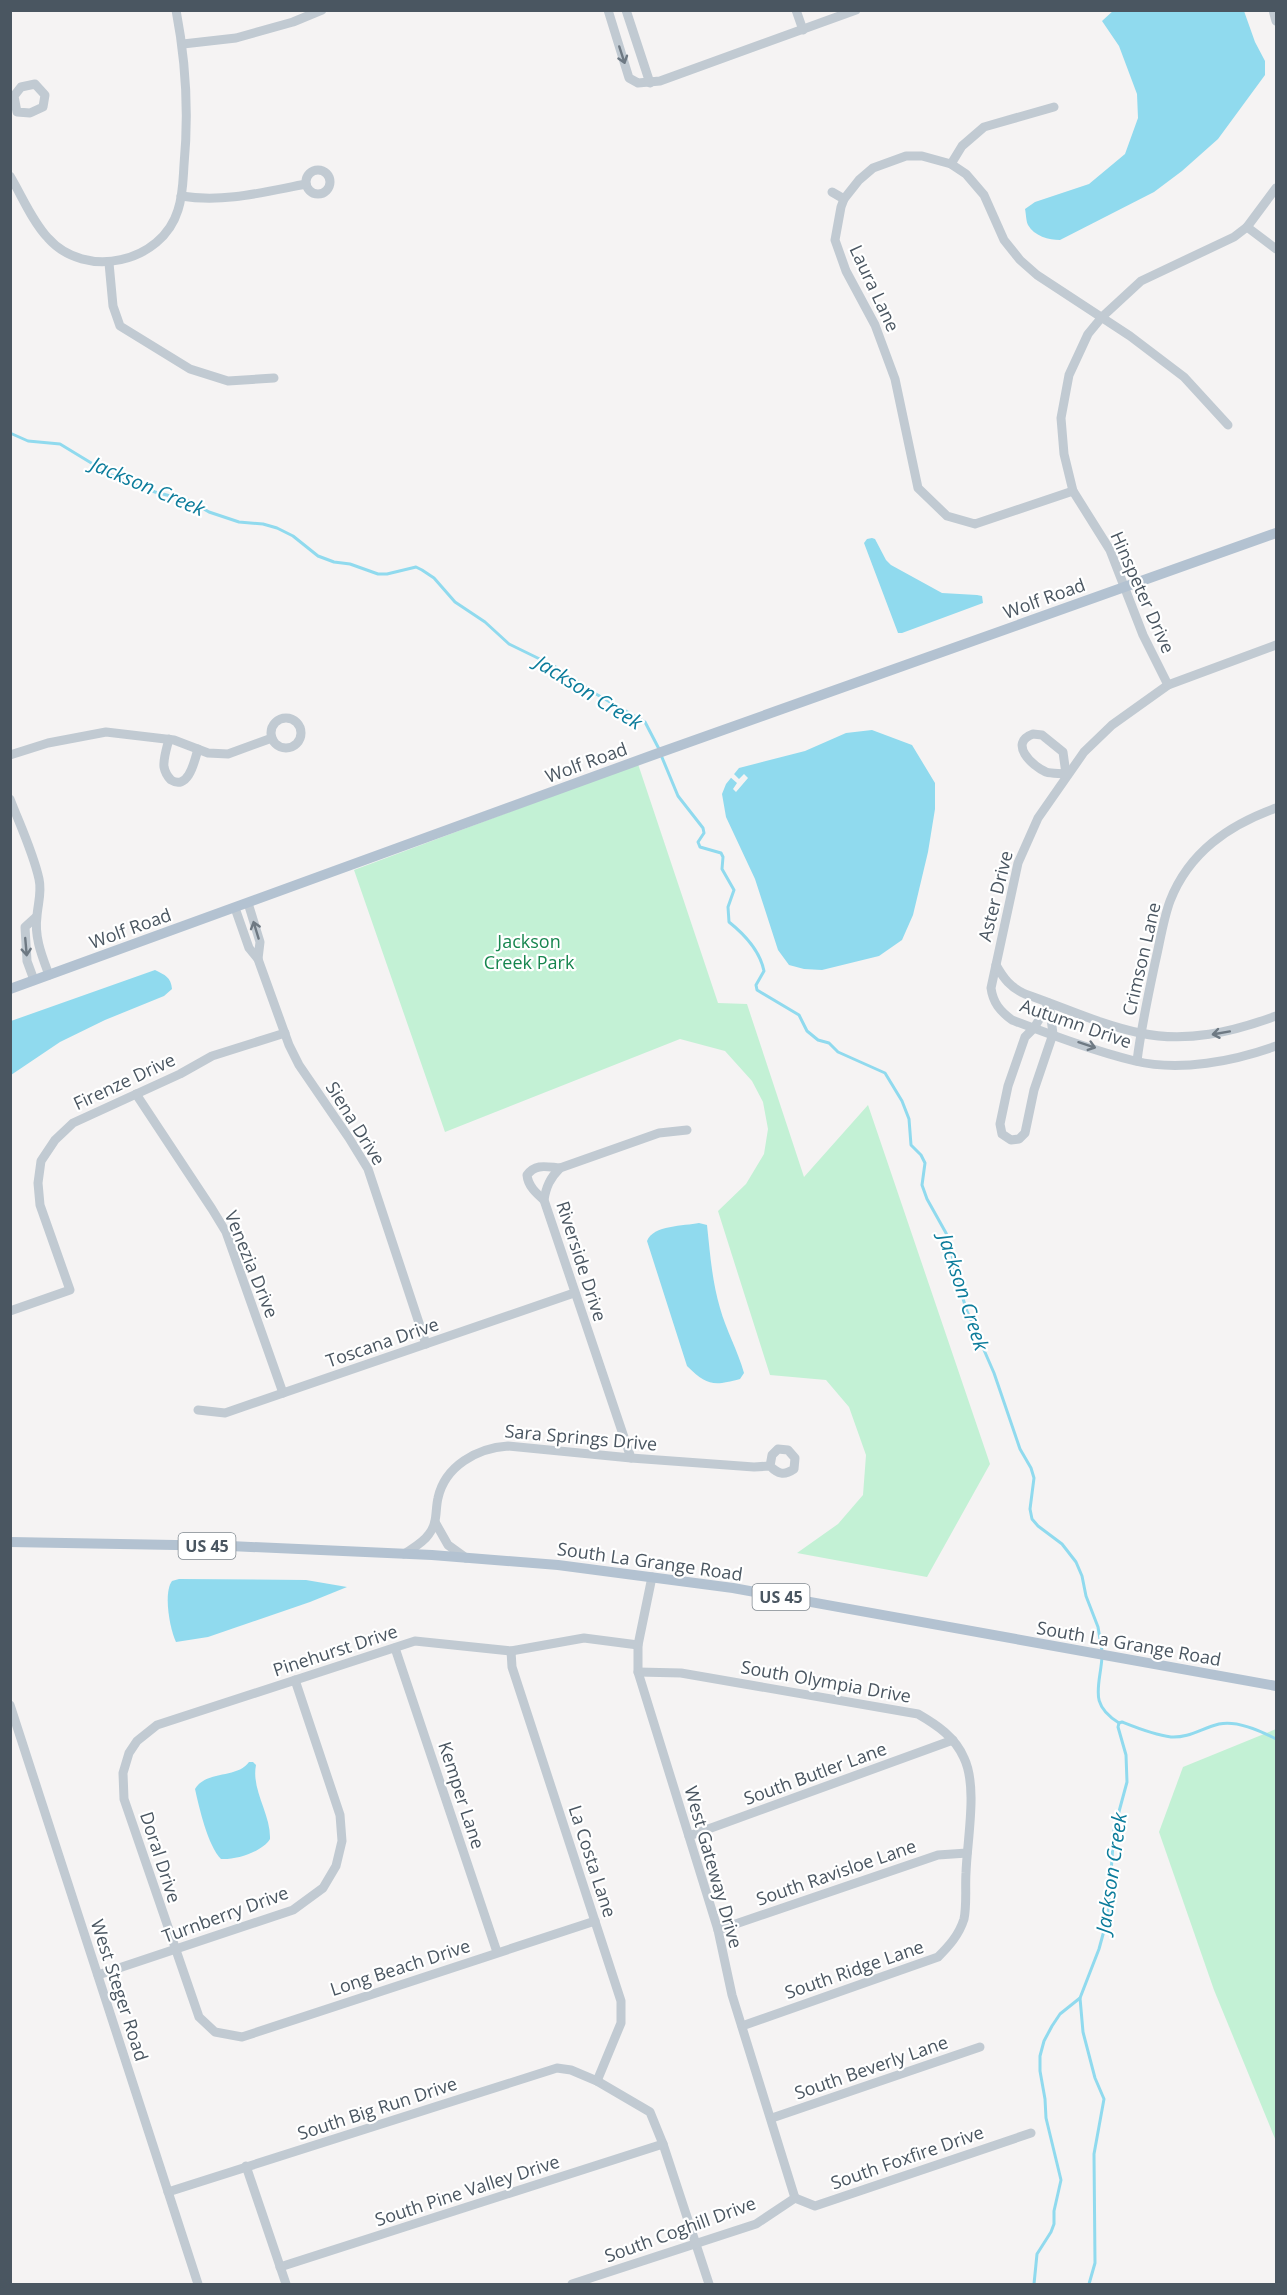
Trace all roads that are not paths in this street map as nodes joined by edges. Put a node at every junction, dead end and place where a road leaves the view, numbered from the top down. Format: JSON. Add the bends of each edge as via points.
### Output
{"nodes":[{"id":1,"x":176,"y":10,"type":"edge"},
{"id":2,"x":322,"y":10,"type":"edge"},
{"id":3,"x":608,"y":10,"type":"edge"},
{"id":4,"x":626,"y":10,"type":"edge"},
{"id":5,"x":796,"y":10,"type":"edge"},
{"id":6,"x":856,"y":10,"type":"edge"},
{"id":7,"x":1273,"y":10,"type":"edge"},
{"id":8,"x":1276,"y":21,"type":"edge"},
{"id":9,"x":803,"y":30,"type":"junction"},
{"id":10,"x":183,"y":44,"type":"junction"},
{"id":11,"x":650,"y":83,"type":"junction"},
{"id":12,"x":1054,"y":106,"type":"dead end"},
{"id":13,"x":951,"y":164,"type":"junction"},
{"id":14,"x":10,"y":176,"type":"edge"},
{"id":15,"x":306,"y":184,"type":"dead end"},
{"id":16,"x":1276,"y":188,"type":"edge"},
{"id":17,"x":832,"y":192,"type":"dead end"},
{"id":18,"x":181,"y":196,"type":"junction"},
{"id":19,"x":844,"y":199,"type":"junction"},
{"id":20,"x":1247,"y":227,"type":"junction"},
{"id":21,"x":1276,"y":249,"type":"edge"},
{"id":22,"x":109,"y":262,"type":"junction"},
{"id":23,"x":1102,"y":317,"type":"junction"},
{"id":24,"x":274,"y":378,"type":"dead end"},
{"id":25,"x":1228,"y":425,"type":"dead end"},
{"id":26,"x":1073,"y":491,"type":"junction"},
{"id":27,"x":1276,"y":533,"type":"edge"},
{"id":28,"x":1122,"y":587,"type":"junction"},
{"id":29,"x":1276,"y":645,"type":"edge"},
{"id":30,"x":1168,"y":685,"type":"junction"},
{"id":31,"x":272,"y":738,"type":"dead end"},
{"id":32,"x":169,"y":739,"type":"junction"},
{"id":33,"x":198,"y":749,"type":"junction"},
{"id":34,"x":10,"y":755,"type":"edge"},
{"id":35,"x":1066,"y":774,"type":"junction"},
{"id":36,"x":10,"y":799,"type":"edge"},
{"id":37,"x":1276,"y":808,"type":"edge"},
{"id":38,"x":248,"y":903,"type":"junction"},
{"id":39,"x":235,"y":908,"type":"junction"},
{"id":40,"x":36,"y":917,"type":"junction"},
{"id":41,"x":258,"y":959,"type":"junction"},
{"id":42,"x":996,"y":965,"type":"junction"},
{"id":43,"x":49,"y":975,"type":"junction"},
{"id":44,"x":34,"y":980,"type":"junction"},
{"id":45,"x":10,"y":989,"type":"edge"},
{"id":46,"x":1049,"y":1003,"type":"junction"},
{"id":47,"x":1276,"y":1016,"type":"edge"},
{"id":48,"x":1034,"y":1028,"type":"junction"},
{"id":49,"x":285,"y":1033,"type":"junction"},
{"id":50,"x":1140,"y":1033,"type":"junction"},
{"id":51,"x":1053,"y":1034,"type":"junction"},
{"id":52,"x":1276,"y":1046,"type":"edge"},
{"id":53,"x":1137,"y":1061,"type":"junction"},
{"id":54,"x":136,"y":1094,"type":"junction"},
{"id":55,"x":687,"y":1130,"type":"dead end"},
{"id":56,"x":560,"y":1168,"type":"junction"},
{"id":57,"x":544,"y":1200,"type":"junction"},
{"id":58,"x":574,"y":1293,"type":"junction"},
{"id":59,"x":10,"y":1311,"type":"edge"},
{"id":60,"x":426,"y":1344,"type":"junction"},
{"id":61,"x":283,"y":1393,"type":"junction"},
{"id":62,"x":198,"y":1410,"type":"dead end"},
{"id":63,"x":631,"y":1458,"type":"junction"},
{"id":64,"x":770,"y":1466,"type":"dead end"},
{"id":65,"x":435,"y":1522,"type":"junction"},
{"id":66,"x":10,"y":1542,"type":"edge"},
{"id":67,"x":404,"y":1554,"type":"junction"},
{"id":68,"x":466,"y":1558,"type":"junction"},
{"id":69,"x":652,"y":1577,"type":"junction"},
{"id":70,"x":638,"y":1645,"type":"junction"},
{"id":71,"x":395,"y":1648,"type":"junction"},
{"id":72,"x":511,"y":1651,"type":"junction"},
{"id":73,"x":638,"y":1672,"type":"junction"},
{"id":74,"x":296,"y":1680,"type":"junction"},
{"id":75,"x":1276,"y":1686,"type":"edge"},
{"id":76,"x":10,"y":1706,"type":"edge"},
{"id":77,"x":953,"y":1740,"type":"junction"},
{"id":78,"x":129,"y":1753,"type":"joint"},
{"id":79,"x":689,"y":1836,"type":"junction"},
{"id":80,"x":967,"y":1853,"type":"junction"},
{"id":81,"x":595,"y":1921,"type":"junction"},
{"id":82,"x":718,"y":1930,"type":"junction"},
{"id":83,"x":174,"y":1950,"type":"junction"},
{"id":84,"x":497,"y":1952,"type":"junction"},
{"id":85,"x":98,"y":1975,"type":"junction"},
{"id":86,"x":742,"y":2026,"type":"junction"},
{"id":87,"x":215,"y":2032,"type":"joint"},
{"id":88,"x":980,"y":2047,"type":"dead end"},
{"id":89,"x":597,"y":2081,"type":"junction"},
{"id":90,"x":772,"y":2118,"type":"junction"},
{"id":91,"x":1031,"y":2133,"type":"dead end"},
{"id":92,"x":663,"y":2144,"type":"junction"},
{"id":93,"x":246,"y":2166,"type":"junction"},
{"id":94,"x":168,"y":2192,"type":"junction"},
{"id":95,"x":795,"y":2198,"type":"junction"},
{"id":96,"x":697,"y":2244,"type":"junction"},
{"id":97,"x":280,"y":2267,"type":"junction"},
{"id":98,"x":198,"y":2284,"type":"edge"},
{"id":99,"x":286,"y":2284,"type":"edge"},
{"id":100,"x":572,"y":2284,"type":"edge"},
{"id":101,"x":709,"y":2284,"type":"edge"}],
"edges":[{"from":1,"to":10,"type":"street"},
{"from":2,"to":10,"type":"street","via":[[236,38]]},
{"from":3,"to":11,"type":"street","one_way":true,"via":[[629,78]]},
{"from":4,"to":11,"type":"street"},
{"from":5,"to":9,"type":"street"},
{"from":6,"to":9,"type":"street"},
{"from":7,"to":8,"type":"street"},
{"from":9,"to":11,"type":"street"},
{"from":10,"to":18,"type":"street","via":[[187,97]]},
{"from":12,"to":13,"type":"street","via":[[984,127],[962,146]]},
{"from":13,"to":19,"type":"street","name":"Laura Lane","via":[[922,156],[889,161],[873,168]]},
{"from":13,"to":23,"type":"street","name":"Laura Lane","via":[[980,190],[1004,240],[1020,260]]},
{"from":14,"to":22,"type":"street","via":[[48,239],[78,258]]},
{"from":15,"to":18,"type":"street","via":[[230,198]]},
{"from":16,"to":20,"type":"street","name":"Hinspeter Drive"},
{"from":17,"to":19,"type":"street"},
{"from":18,"to":22,"type":"street","via":[[178,211],[161,239],[138,254]]},
{"from":19,"to":26,"type":"street","name":"Laura Lane","via":[[835,240],[846,272],[875,325],[895,379],[918,488],[947,516],[975,524]]},
{"from":20,"to":21,"type":"street"},
{"from":20,"to":23,"type":"street","name":"Hinspeter Drive","via":[[1234,237],[1141,281]]},
{"from":22,"to":24,"type":"street","via":[[113,306],[120,326],[190,369],[228,381]]},
{"from":23,"to":25,"type":"street","name":"Laura Lane","via":[[1184,377]]},
{"from":23,"to":26,"type":"street","name":"Hinspeter Drive","via":[[1088,334],[1069,375],[1061,418]]},
{"from":26,"to":28,"type":"street","name":"Hinspeter Drive","via":[[1110,550]]},
{"from":27,"to":28,"type":"main road","name":"Wolf Road"},
{"from":28,"to":30,"type":"street","name":"Hinspeter Drive"},
{"from":28,"to":38,"type":"main road","name":"Wolf Road"},
{"from":29,"to":30,"type":"street","name":"Aster Drive"},
{"from":30,"to":35,"type":"street","name":"Aster Drive","via":[[1098,737]]},
{"from":31,"to":33,"type":"street","via":[[228,754]]},
{"from":32,"to":33,"type":"street"},
{"from":32,"to":33,"type":"street","via":[[164,765],[172,780],[186,779]]},
{"from":32,"to":34,"type":"street","via":[[106,732]]},
{"from":35,"to":35,"type":"street","via":[[1063,752],[1042,735],[1024,739],[1021,748],[1025,757],[1046,772]]},
{"from":35,"to":42,"type":"street","name":"Aster Drive","via":[[1038,818],[1018,863]]},
{"from":36,"to":40,"type":"street","via":[[39,878],[41,894]]},
{"from":37,"to":50,"type":"street","name":"Crimson Lane","via":[[1243,821],[1216,838],[1180,879],[1164,920]]},
{"from":38,"to":39,"type":"main road","name":"Wolf Road"},
{"from":41,"to":38,"type":"street","name":"Siena Drive","one_way":true,"via":[[260,942]]},
{"from":39,"to":41,"type":"street","name":"Siena Drive","via":[[249,948]]},
{"from":39,"to":43,"type":"main road","name":"Wolf Road"},
{"from":40,"to":43,"type":"street","via":[[39,947]]},
{"from":40,"to":44,"type":"street","one_way":true,"via":[[25,927],[27,961]]},
{"from":41,"to":49,"type":"street","name":"Siena Drive"},
{"from":42,"to":46,"type":"street","name":"Autumn Drive","via":[[1013,988]]},
{"from":42,"to":48,"type":"street","name":"Autumn Drive","via":[[991,988],[995,1004],[1012,1020]]},
{"from":43,"to":44,"type":"main road","name":"Wolf Road"},
{"from":44,"to":45,"type":"main road","name":"Wolf Road"},
{"from":46,"to":48,"type":"street"},
{"from":46,"to":50,"type":"street","name":"Autumn Drive"},
{"from":46,"to":51,"type":"street"},
{"from":47,"to":50,"type":"street","name":"Autumn Drive","one_way":true,"via":[[1208,1035]]},
{"from":48,"to":51,"type":"street","name":"Autumn Drive"},
{"from":48,"to":51,"type":"street","via":[[1025,1037],[1000,1124],[1002,1134],[1011,1140],[1025,1133],[1034,1090]]},
{"from":49,"to":54,"type":"street","name":"Firenze Drive","via":[[212,1056]]},
{"from":49,"to":60,"type":"street","name":"Siena Drive","via":[[299,1065],[368,1169]]},
{"from":50,"to":53,"type":"street","name":"Crimson Lane"},
{"from":51,"to":53,"type":"street","name":"Autumn Drive","one_way":true},
{"from":52,"to":53,"type":"street","name":"Autumn Drive","via":[[1241,1058],[1205,1064]]},
{"from":54,"to":59,"type":"street","name":"Firenze Drive","via":[[73,1123],[41,1161],[40,1205],[70,1290]]},
{"from":54,"to":61,"type":"street","name":"Venezia Drive","via":[[226,1232]]},
{"from":55,"to":56,"type":"street","via":[[659,1133]]},
{"from":56,"to":57,"type":"street","name":"Riverside Drive","via":[[546,1187]]},
{"from":56,"to":57,"type":"street","via":[[540,1166],[527,1175],[533,1190]]},
{"from":57,"to":58,"type":"street","name":"Riverside Drive"},
{"from":58,"to":60,"type":"street","name":"Toscana Drive"},
{"from":58,"to":63,"type":"street","name":"Riverside Drive"},
{"from":60,"to":61,"type":"street","name":"Toscana Drive"},
{"from":61,"to":62,"type":"street","name":"Toscana Drive","via":[[225,1413]]},
{"from":63,"to":64,"type":"street","name":"Sara Springs Drive"},
{"from":63,"to":65,"type":"street","name":"Sara Springs Drive","via":[[493,1447],[458,1465],[447,1479],[438,1497]]},
{"from":65,"to":67,"type":"street","name":"Sara Springs Drive","via":[[430,1533]]},
{"from":65,"to":68,"type":"street","via":[[448,1545]]},
{"from":66,"to":67,"type":"main road","name":"South La Grange Road","number":"US 45"},
{"from":67,"to":68,"type":"main road","name":"South La Grange Road","number":"US 45"},
{"from":68,"to":69,"type":"main road","name":"South La Grange Road","number":"US 45"},
{"from":69,"to":70,"type":"street","name":"West Gateway Drive"},
{"from":69,"to":75,"type":"main road","name":"South La Grange Road","number":"US 45","via":[[733,1588]]},
{"from":70,"to":72,"type":"street","name":"Pinehurst Drive","via":[[584,1638]]},
{"from":70,"to":73,"type":"street","name":"West Gateway Drive"},
{"from":71,"to":72,"type":"street","name":"Pinehurst Drive","via":[[415,1641]]},
{"from":71,"to":74,"type":"street","name":"Pinehurst Drive"},
{"from":71,"to":84,"type":"street","name":"Kemper Lane"},
{"from":72,"to":81,"type":"street","name":"La Costa Lane","via":[[512,1667]]},
{"from":73,"to":77,"type":"street","name":"South Olympia Drive","via":[[681,1673],[918,1714]]},
{"from":73,"to":79,"type":"street","name":"West Gateway Drive"},
{"from":74,"to":78,"type":"street","name":"Pinehurst Drive","via":[[158,1725],[137,1741]]},
{"from":74,"to":83,"type":"street","name":"Turnberry Drive","via":[[340,1815],[342,1841],[336,1866],[323,1888],[293,1910]]},
{"from":76,"to":85,"type":"street","name":"West Steger Road"},
{"from":77,"to":79,"type":"street","name":"South Butler Lane"},
{"from":77,"to":80,"type":"street","name":"South Olympia Drive","via":[[969,1773]]},
{"from":78,"to":83,"type":"street","name":"Doral Drive","via":[[123,1773],[124,1799]]},
{"from":79,"to":82,"type":"street","name":"West Gateway Drive"},
{"from":80,"to":82,"type":"street","name":"South Ravisloe Lane","via":[[938,1855]]},
{"from":80,"to":86,"type":"street","name":"South Ridge Lane","via":[[964,1919],[954,1941],[938,1957]]},
{"from":81,"to":84,"type":"street","name":"Long Beach Drive"},
{"from":81,"to":89,"type":"street","name":"La Costa Lane","via":[[621,2001],[621,2023]]},
{"from":82,"to":86,"type":"street","name":"West Gateway Drive"},
{"from":83,"to":85,"type":"street","name":"Turnberry Drive"},
{"from":83,"to":87,"type":"street","name":"Doral Drive","via":[[199,2017]]},
{"from":84,"to":87,"type":"street","name":"Long Beach Drive","via":[[242,2037]]},
{"from":85,"to":94,"type":"street","name":"West Steger Road"},
{"from":86,"to":90,"type":"street","name":"West Gateway Drive"},
{"from":88,"to":90,"type":"street","name":"South Beverly Lane"},
{"from":89,"to":92,"type":"street","name":"South Big Run Drive","via":[[650,2112]]},
{"from":89,"to":93,"type":"street","name":"South Big Run Drive","via":[[557,2068]]},
{"from":90,"to":95,"type":"street","name":"West Gateway Drive"},
{"from":91,"to":95,"type":"street","name":"South Foxfire Drive","via":[[815,2206]]},
{"from":92,"to":96,"type":"street","name":"South Big Run Drive"},
{"from":92,"to":97,"type":"street","name":"South Pine Valley Drive"},
{"from":93,"to":94,"type":"street","name":"South Big Run Drive"},
{"from":93,"to":97,"type":"street"},
{"from":94,"to":98,"type":"street","name":"West Steger Road"},
{"from":95,"to":96,"type":"street","name":"South Coghill Drive","via":[[756,2223]]},
{"from":96,"to":100,"type":"street","name":"South Coghill Drive"},
{"from":96,"to":101,"type":"street","name":"South Big Run Drive"},
{"from":97,"to":99,"type":"street"}]}
